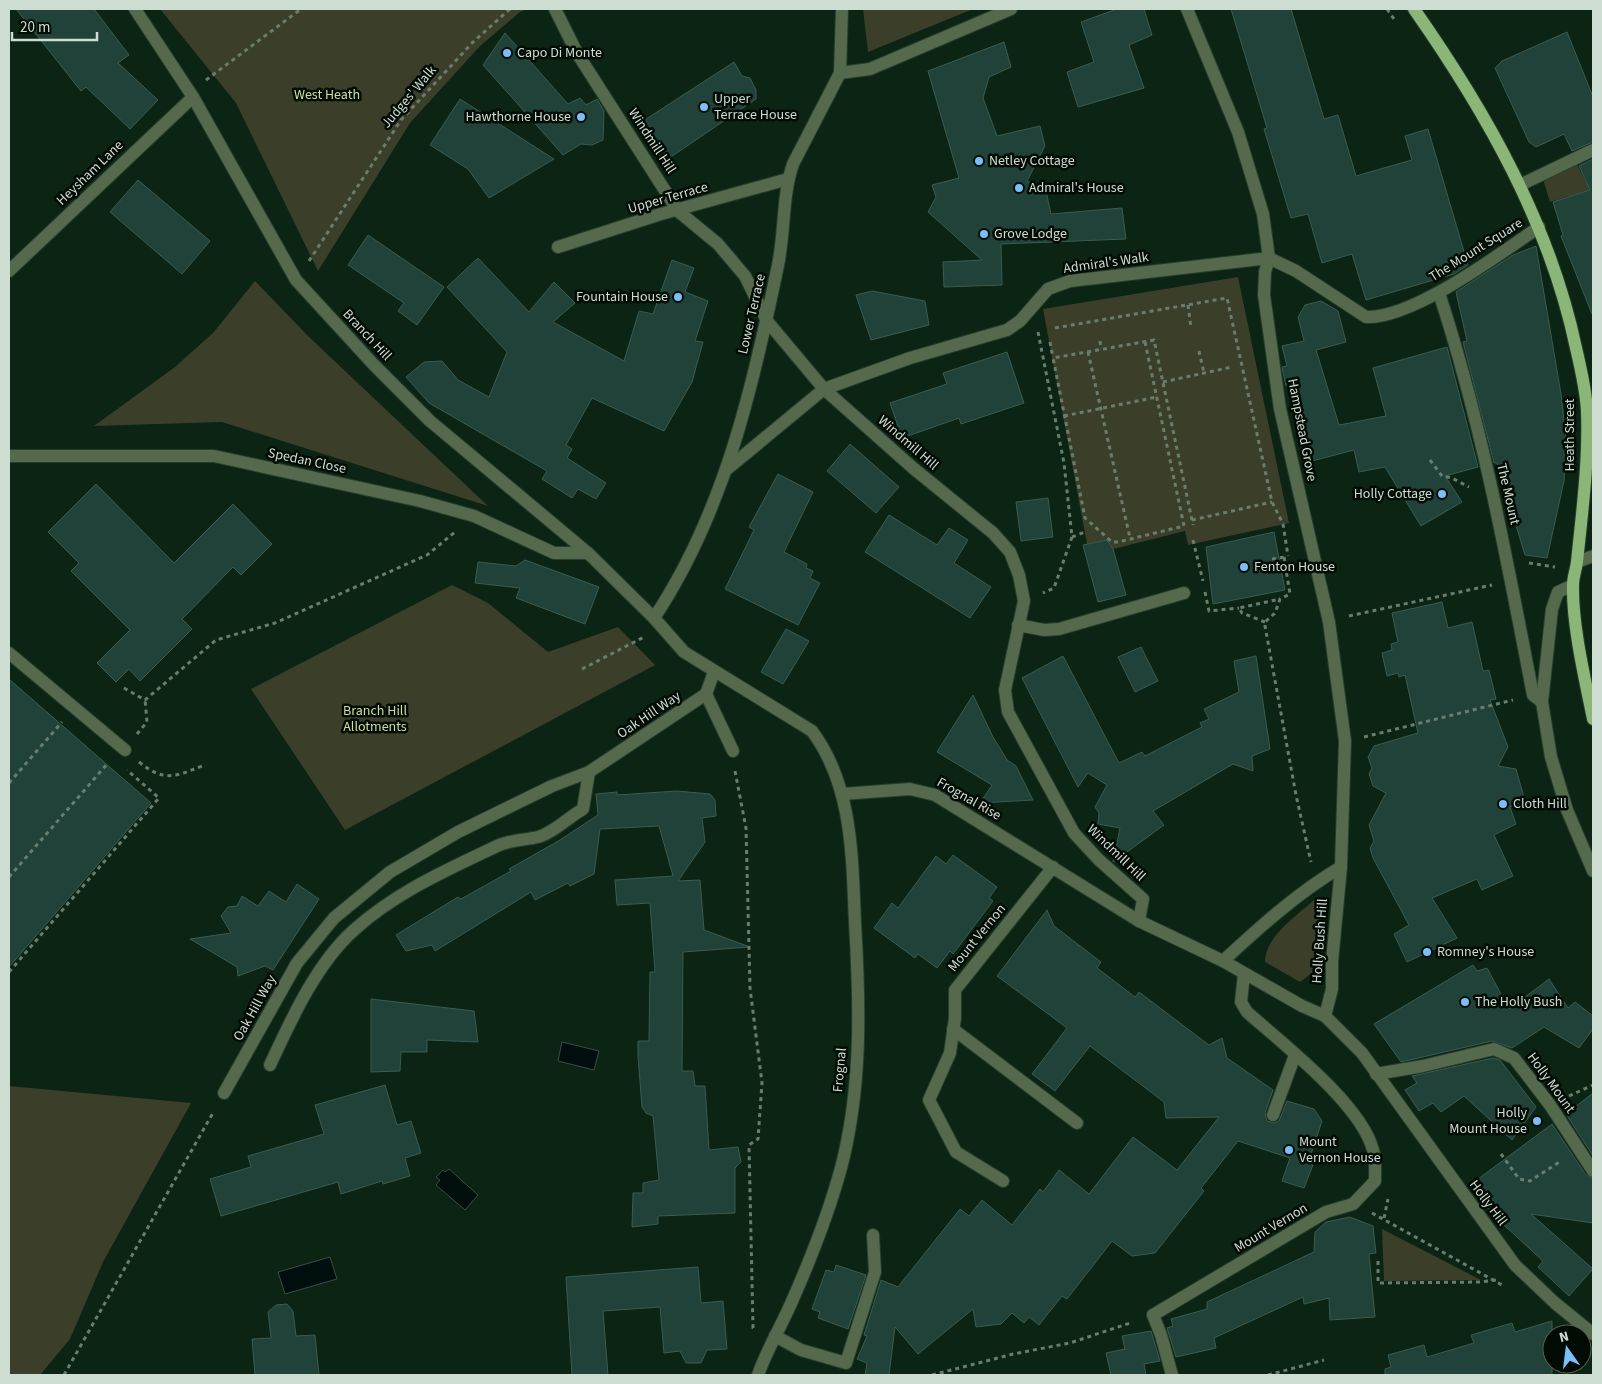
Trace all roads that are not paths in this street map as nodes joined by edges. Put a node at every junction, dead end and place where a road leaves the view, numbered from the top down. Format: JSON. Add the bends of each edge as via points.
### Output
{"nodes":[{"id":1,"x":135,"y":9,"type":"edge"},
{"id":2,"x":555,"y":9,"type":"edge"},
{"id":3,"x":842,"y":9,"type":"edge"},
{"id":4,"x":1011,"y":9,"type":"edge"},
{"id":5,"x":1187,"y":9,"type":"edge"},
{"id":6,"x":1414,"y":9,"type":"edge"},
{"id":7,"x":840,"y":73,"type":"junction"},
{"id":8,"x":191,"y":95,"type":"junction"},
{"id":9,"x":1593,"y":150,"type":"edge"},
{"id":10,"x":788,"y":179,"type":"junction"},
{"id":11,"x":1520,"y":184,"type":"junction"},
{"id":12,"x":678,"y":211,"type":"junction"},
{"id":13,"x":1539,"y":227,"type":"junction"},
{"id":14,"x":558,"y":247,"type":"dead end"},
{"id":15,"x":1269,"y":258,"type":"junction"},
{"id":16,"x":9,"y":271,"type":"edge"},
{"id":17,"x":1439,"y":293,"type":"junction"},
{"id":18,"x":767,"y":321,"type":"junction"},
{"id":19,"x":824,"y":389,"type":"junction"},
{"id":20,"x":1590,"y":393,"type":"edge"},
{"id":21,"x":9,"y":456,"type":"edge"},
{"id":22,"x":726,"y":470,"type":"junction"},
{"id":23,"x":588,"y":553,"type":"junction"},
{"id":24,"x":1593,"y":556,"type":"edge"},
{"id":25,"x":1576,"y":562,"type":"junction"},
{"id":26,"x":1573,"y":585,"type":"junction"},
{"id":27,"x":1184,"y":593,"type":"dead end"},
{"id":28,"x":658,"y":623,"type":"junction"},
{"id":29,"x":1018,"y":625,"type":"junction"},
{"id":30,"x":9,"y":652,"type":"edge"},
{"id":31,"x":714,"y":672,"type":"junction"},
{"id":32,"x":706,"y":694,"type":"junction"},
{"id":33,"x":1538,"y":698,"type":"junction"},
{"id":34,"x":1593,"y":719,"type":"edge"},
{"id":35,"x":123,"y":748,"type":"road end"},
{"id":36,"x":733,"y":751,"type":"road end"},
{"id":37,"x":589,"y":772,"type":"junction"},
{"id":38,"x":842,"y":794,"type":"junction"},
{"id":39,"x":1053,"y":867,"type":"junction"},
{"id":40,"x":1341,"y":867,"type":"junction"},
{"id":41,"x":1593,"y":871,"type":"edge"},
{"id":42,"x":1139,"y":921,"type":"junction"},
{"id":43,"x":1224,"y":961,"type":"junction"},
{"id":44,"x":1244,"y":974,"type":"junction"},
{"id":45,"x":1325,"y":1016,"type":"junction"},
{"id":46,"x":953,"y":1029,"type":"junction"},
{"id":47,"x":1295,"y":1055,"type":"junction"},
{"id":48,"x":270,"y":1065,"type":"dead end"},
{"id":49,"x":1376,"y":1074,"type":"junction"},
{"id":50,"x":224,"y":1093,"type":"road end"},
{"id":51,"x":1273,"y":1115,"type":"dead end"},
{"id":52,"x":1077,"y":1124,"type":"dead end"},
{"id":53,"x":1593,"y":1170,"type":"edge"},
{"id":54,"x":1003,"y":1181,"type":"dead end"},
{"id":55,"x":874,"y":1235,"type":"dead end"},
{"id":56,"x":1593,"y":1334,"type":"edge"},
{"id":57,"x":775,"y":1336,"type":"junction"},
{"id":58,"x":758,"y":1375,"type":"edge"},
{"id":59,"x":1172,"y":1375,"type":"edge"}],
"edges":[{"from":1,"to":8,"type":"street","name":"Branch Hill"},
{"from":2,"to":12,"type":"street","name":"Windmill Hill","via":[[578,52]]},
{"from":3,"to":7,"type":"street","name":"Lower Terrace"},
{"from":4,"to":7,"type":"street","via":[[870,69]]},
{"from":5,"to":15,"type":"street","name":"Hampstead Grove","via":[[1238,132],[1263,214]]},
{"from":6,"to":11,"type":"main road","name":"Heath Street","via":[[1442,49]]},
{"from":7,"to":10,"type":"street","name":"Lower Terrace"},
{"from":8,"to":16,"type":"street","name":"Heysham Lane"},
{"from":8,"to":23,"type":"street","name":"Branch Hill","via":[[296,280],[430,421]]},
{"from":9,"to":11,"type":"street"},
{"from":10,"to":12,"type":"street","name":"Upper Terrace"},
{"from":10,"to":18,"type":"street","name":"Lower Terrace","via":[[781,253]]},
{"from":11,"to":13,"type":"main road","name":"Heath Street"},
{"from":12,"to":14,"type":"street","name":"Upper Terrace"},
{"from":12,"to":18,"type":"street","name":"Windmill Hill","via":[[718,244],[745,276]]},
{"from":13,"to":17,"type":"street","name":"The Mount Square"},
{"from":13,"to":20,"type":"main road","name":"Heath Street","via":[[1566,301]]},
{"from":15,"to":17,"type":"street","name":"The Mount Square","via":[[1296,271],[1366,317],[1379,321]]},
{"from":15,"to":19,"type":"street","name":"Admiral's Walk","via":[[1070,281],[1048,289],[1007,330],[910,358]]},
{"from":15,"to":40,"type":"street","name":"Hampstead Grove","via":[[1264,294],[1280,409],[1329,622],[1345,741]]},
{"from":17,"to":33,"type":"street","name":"The Mount","via":[[1477,426]]},
{"from":18,"to":19,"type":"street","name":"Windmill Hill"},
{"from":18,"to":22,"type":"street","name":"Lower Terrace"},
{"from":19,"to":22,"type":"street","name":"Admiral's Walk"},
{"from":19,"to":29,"type":"street","name":"Windmill Hill","via":[[913,468],[993,532],[1010,552],[1024,601]]},
{"from":20,"to":25,"type":"main road","name":"Heath Street","via":[[1586,474]]},
{"from":21,"to":23,"type":"street","name":"Spedan Close","via":[[214,456],[474,516],[554,553]]},
{"from":22,"to":28,"type":"street","name":"Lower Terrace","via":[[693,553]]},
{"from":23,"to":28,"type":"street","name":"Branch Hill"},
{"from":24,"to":25,"type":"street"},
{"from":25,"to":26,"type":"main road","name":"Heath Street"},
{"from":26,"to":33,"type":"street","name":"The Mount","via":[[1558,592],[1552,609]]},
{"from":26,"to":34,"type":"main road","name":"Heath Street"},
{"from":27,"to":29,"type":"street","via":[[1059,629]]},
{"from":28,"to":31,"type":"street","via":[[684,652]]},
{"from":29,"to":42,"type":"street","name":"Windmill Hill","via":[[1004,690],[1008,712],[1074,833],[1142,899]]},
{"from":30,"to":35,"type":"street"},
{"from":31,"to":32,"type":"street"},
{"from":31,"to":38,"type":"street","via":[[812,731],[826,749]]},
{"from":32,"to":36,"type":"street"},
{"from":32,"to":37,"type":"street","name":"Oak Hill Way"},
{"from":33,"to":41,"type":"street","name":"The Mount","via":[[1550,757],[1567,810]]},
{"from":37,"to":48,"type":"street","via":[[583,809],[540,836],[502,844],[421,882],[352,931],[318,973]]},
{"from":37,"to":50,"type":"street","name":"Oak Hill Way","via":[[552,786],[458,832],[390,872],[334,918],[297,963]]},
{"from":38,"to":39,"type":"street","name":"Frognal Rise","via":[[876,790],[925,791]]},
{"from":38,"to":57,"type":"street","name":"Frognal","via":[[852,847],[859,991],[856,1080],[841,1168],[793,1300]]},
{"from":39,"to":42,"type":"street","name":"Frognal Rise"},
{"from":39,"to":46,"type":"street","name":"Mount Vernon","via":[[955,990]]},
{"from":40,"to":43,"type":"street","via":[[1320,879],[1270,918]]},
{"from":40,"to":45,"type":"street","name":"Holly Bush Hill","via":[[1332,989]]},
{"from":42,"to":43,"type":"street","name":"Frognal Rise"},
{"from":43,"to":44,"type":"street"},
{"from":44,"to":45,"type":"street"},
{"from":44,"to":47,"type":"street","name":"Mount Vernon","via":[[1241,1002],[1247,1012]]},
{"from":45,"to":49,"type":"street","via":[[1362,1054]]},
{"from":46,"to":52,"type":"street"},
{"from":46,"to":54,"type":"street","name":"Mount Vernon","via":[[950,1053],[929,1100],[956,1152]]},
{"from":47,"to":51,"type":"street"},
{"from":47,"to":59,"type":"street","name":"Mount Vernon","via":[[1347,1106],[1362,1127],[1373,1150],[1375,1181],[1353,1204],[1326,1212],[1153,1315]]},
{"from":49,"to":53,"type":"street","name":"Holly Mount","via":[[1494,1049],[1506,1053],[1514,1058],[1550,1105]]},
{"from":49,"to":56,"type":"street","name":"Holly Hill","via":[[1515,1265],[1555,1304]]},
{"from":55,"to":57,"type":"street","via":[[875,1272],[846,1363],[802,1350]]},
{"from":57,"to":58,"type":"street","name":"Frognal"}]}
